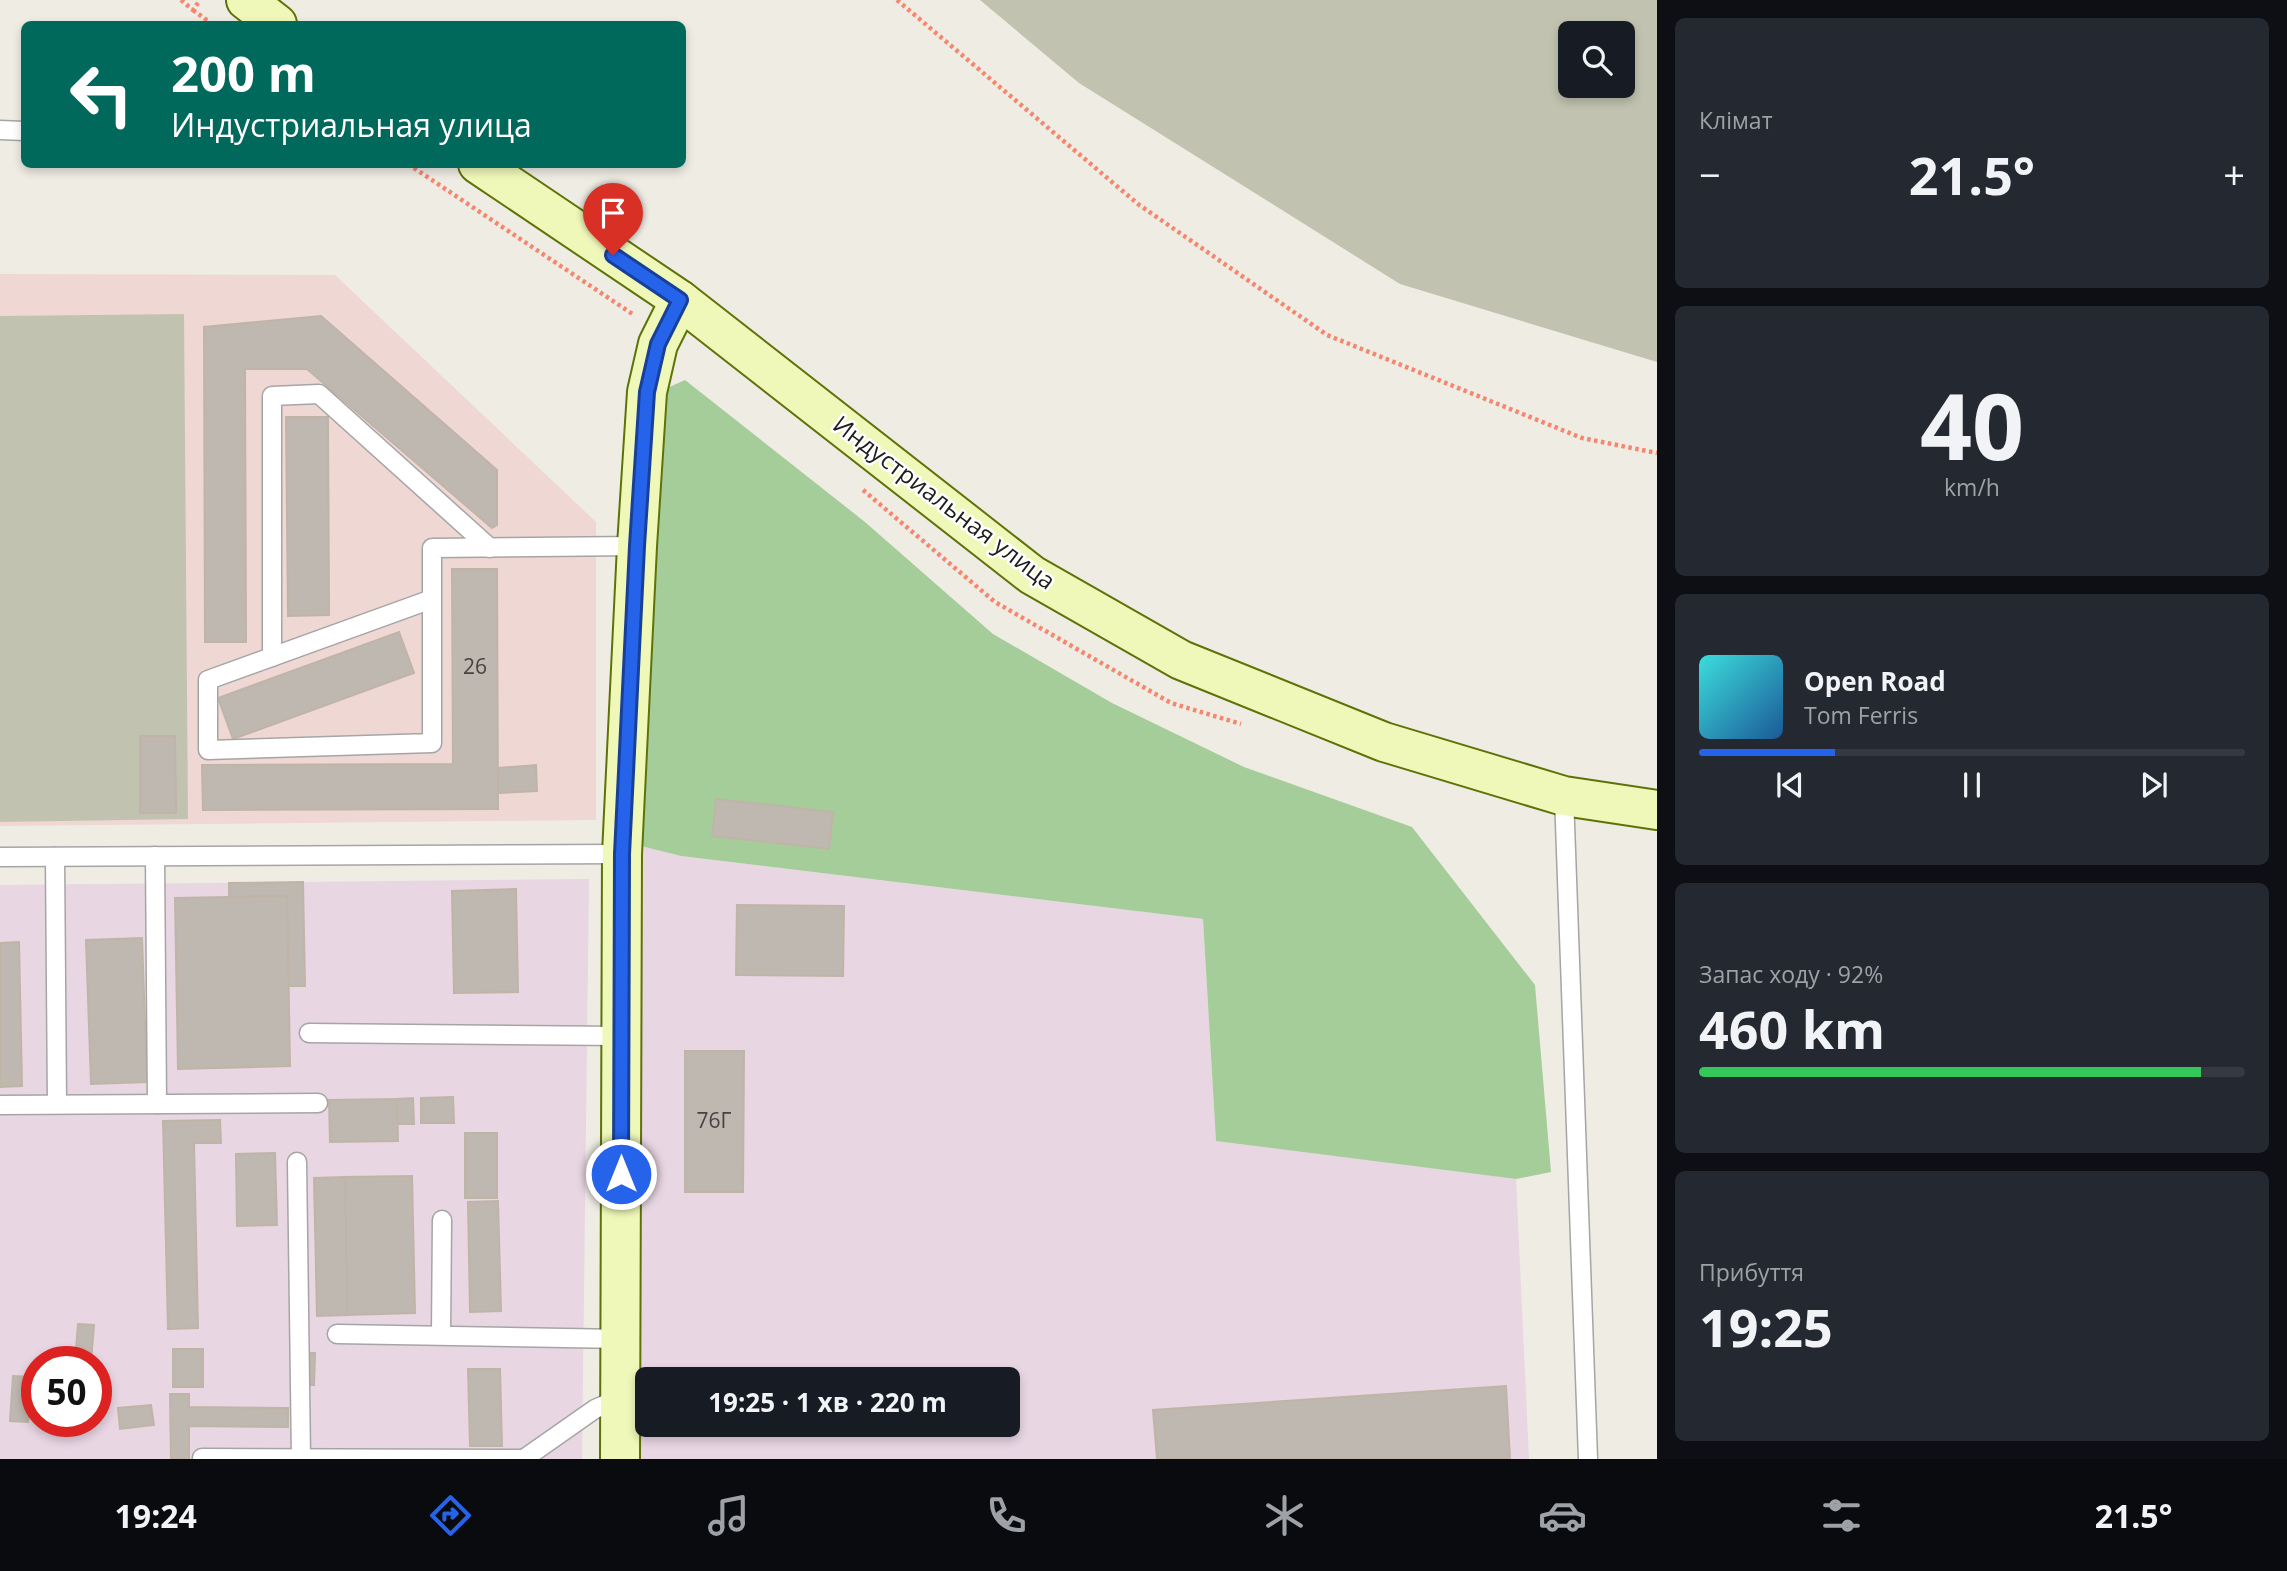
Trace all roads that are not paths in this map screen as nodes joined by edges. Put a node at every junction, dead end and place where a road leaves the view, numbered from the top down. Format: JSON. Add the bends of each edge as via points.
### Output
{"nodes":[{"id":1,"x":246,"y":0,"type":"edge"},
{"id":2,"x":273,"y":21,"type":"edge"},
{"id":3,"x":0,"y":130,"type":"edge"},
{"id":4,"x":21,"y":131,"type":"edge"},
{"id":5,"x":484,"y":168,"type":"edge"},
{"id":6,"x":680,"y":300,"type":"junction"},
{"id":7,"x":637,"y":546,"type":"junction"},
{"id":8,"x":490,"y":548,"type":"junction"},
{"id":9,"x":432,"y":599,"type":"junction"},
{"id":10,"x":272,"y":657,"type":"junction"},
{"id":11,"x":1564,"y":796,"type":"junction"},
{"id":12,"x":1657,"y":810,"type":"edge"},
{"id":13,"x":622,"y":854,"type":"junction"},
{"id":14,"x":155,"y":856,"type":"junction"},
{"id":15,"x":0,"y":857,"type":"edge"},
{"id":16,"x":55,"y":857,"type":"junction"},
{"id":17,"x":309,"y":1033,"type":"dead end"},
{"id":18,"x":620,"y":1036,"type":"junction"},
{"id":19,"x":318,"y":1103,"type":"dead end"},
{"id":20,"x":57,"y":1104,"type":"junction"},
{"id":21,"x":158,"y":1104,"type":"junction"},
{"id":22,"x":0,"y":1105,"type":"edge"},
{"id":23,"x":297,"y":1162,"type":"dead end"},
{"id":24,"x":442,"y":1220,"type":"dead end"},
{"id":25,"x":337,"y":1334,"type":"dead end"},
{"id":26,"x":441,"y":1335,"type":"junction"},
{"id":27,"x":622,"y":1339,"type":"junction"},
{"id":28,"x":620,"y":1398,"type":"junction"},
{"id":29,"x":202,"y":1458,"type":"edge"},
{"id":30,"x":301,"y":1458,"type":"edge"},
{"id":31,"x":526,"y":1459,"type":"edge"},
{"id":32,"x":620,"y":1459,"type":"edge"},
{"id":33,"x":1588,"y":1459,"type":"edge"}],
"edges":[{"from":1,"to":2,"type":"main road"},
{"from":3,"to":4,"type":"lane"},
{"from":5,"to":6,"type":"main road","name":"Индустриальная улица"},
{"from":6,"to":7,"type":"main road","via":[[658,344],[647,392]]},
{"from":6,"to":11,"type":"main road","name":"Индустриальная улица","via":[[1032,575],[1181,660],[1384,742]]},
{"from":7,"to":8,"type":"lane"},
{"from":7,"to":13,"type":"main road"},
{"from":8,"to":9,"type":"lane","via":[[432,548]]},
{"from":8,"to":10,"type":"lane","via":[[319,394],[271,396]]},
{"from":9,"to":10,"type":"lane"},
{"from":9,"to":10,"type":"lane","via":[[432,743],[208,750],[208,680]]},
{"from":11,"to":12,"type":"main road","name":"Индустриальная улица"},
{"from":11,"to":33,"type":"lane"},
{"from":13,"to":14,"type":"lane"},
{"from":13,"to":18,"type":"main road"},
{"from":14,"to":16,"type":"lane"},
{"from":14,"to":21,"type":"lane"},
{"from":15,"to":16,"type":"lane"},
{"from":16,"to":20,"type":"lane"},
{"from":17,"to":18,"type":"lane"},
{"from":18,"to":27,"type":"main road"},
{"from":19,"to":21,"type":"lane"},
{"from":20,"to":21,"type":"lane"},
{"from":20,"to":22,"type":"lane"},
{"from":23,"to":30,"type":"lane"},
{"from":24,"to":26,"type":"lane"},
{"from":25,"to":26,"type":"lane"},
{"from":26,"to":27,"type":"lane"},
{"from":27,"to":28,"type":"main road"},
{"from":28,"to":31,"type":"lane","via":[[595,1409]]},
{"from":28,"to":32,"type":"main road"},
{"from":29,"to":30,"type":"lane"},
{"from":30,"to":31,"type":"lane"}]}
